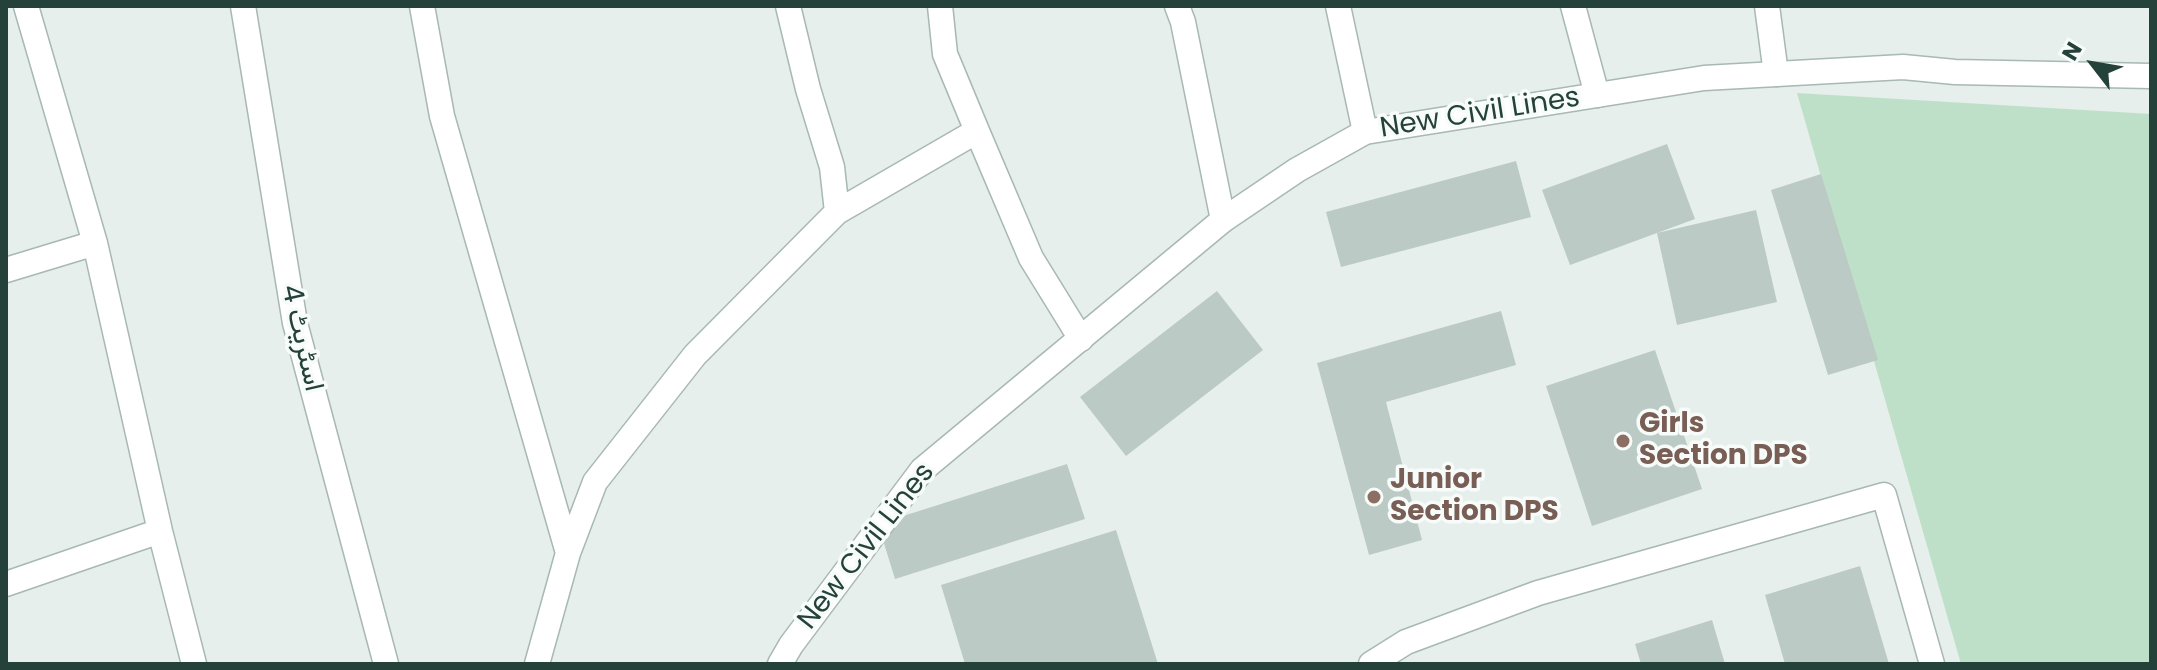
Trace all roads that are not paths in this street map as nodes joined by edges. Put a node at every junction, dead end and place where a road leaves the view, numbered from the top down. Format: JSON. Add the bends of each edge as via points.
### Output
{"nodes":[{"id":1,"x":26,"y":6,"type":"edge"},
{"id":2,"x":243,"y":6,"type":"edge"},
{"id":3,"x":422,"y":6,"type":"edge"},
{"id":4,"x":788,"y":6,"type":"edge"},
{"id":5,"x":940,"y":6,"type":"edge"},
{"id":6,"x":1177,"y":6,"type":"edge"},
{"id":7,"x":1338,"y":6,"type":"edge"},
{"id":8,"x":1573,"y":6,"type":"edge"},
{"id":9,"x":1767,"y":6,"type":"edge"},
{"id":10,"x":1776,"y":74,"type":"junction"},
{"id":11,"x":2151,"y":76,"type":"edge"},
{"id":12,"x":1597,"y":95,"type":"junction"},
{"id":13,"x":977,"y":131,"type":"junction"},
{"id":14,"x":1365,"y":132,"type":"junction"},
{"id":15,"x":837,"y":212,"type":"junction"},
{"id":16,"x":1223,"y":220,"type":"junction"},
{"id":17,"x":95,"y":243,"type":"junction"},
{"id":18,"x":6,"y":270,"type":"edge"},
{"id":19,"x":1081,"y":339,"type":"junction"},
{"id":20,"x":160,"y":531,"type":"junction"},
{"id":21,"x":568,"y":553,"type":"junction"},
{"id":22,"x":6,"y":584,"type":"edge"},
{"id":23,"x":194,"y":664,"type":"edge"},
{"id":24,"x":386,"y":664,"type":"edge"},
{"id":25,"x":537,"y":664,"type":"edge"},
{"id":26,"x":780,"y":664,"type":"edge"},
{"id":27,"x":1371,"y":664,"type":"edge"},
{"id":28,"x":1932,"y":664,"type":"edge"}],
"edges":[{"from":1,"to":17,"type":"street"},
{"from":2,"to":24,"type":"street","name":"اسٹریٹ 4","via":[[295,323]]},
{"from":3,"to":21,"type":"street","via":[[442,116]]},
{"from":4,"to":15,"type":"street","via":[[832,167]]},
{"from":5,"to":13,"type":"street","via":[[945,54]]},
{"from":6,"to":16,"type":"street"},
{"from":7,"to":14,"type":"street"},
{"from":8,"to":12,"type":"street"},
{"from":9,"to":10,"type":"street"},
{"from":10,"to":11,"type":"street","name":"New Civil Lines","via":[[1903,67]]},
{"from":10,"to":12,"type":"street","name":"New Civil Lines","via":[[1704,78]]},
{"from":12,"to":14,"type":"street","name":"New Civil Lines"},
{"from":13,"to":15,"type":"street"},
{"from":13,"to":19,"type":"street","via":[[1031,258]]},
{"from":14,"to":16,"type":"street","name":"New Civil Lines"},
{"from":15,"to":21,"type":"street","via":[[695,355],[631,436],[595,482]]},
{"from":16,"to":19,"type":"street","name":"New Civil Lines"},
{"from":17,"to":18,"type":"street"},
{"from":17,"to":20,"type":"street"},
{"from":19,"to":26,"type":"street","name":"New Civil Lines","via":[[922,470]]},
{"from":20,"to":22,"type":"street"},
{"from":20,"to":23,"type":"street"},
{"from":21,"to":25,"type":"street"},
{"from":27,"to":28,"type":"street","via":[[1406,642],[1538,593],[1884,495]]}]}
